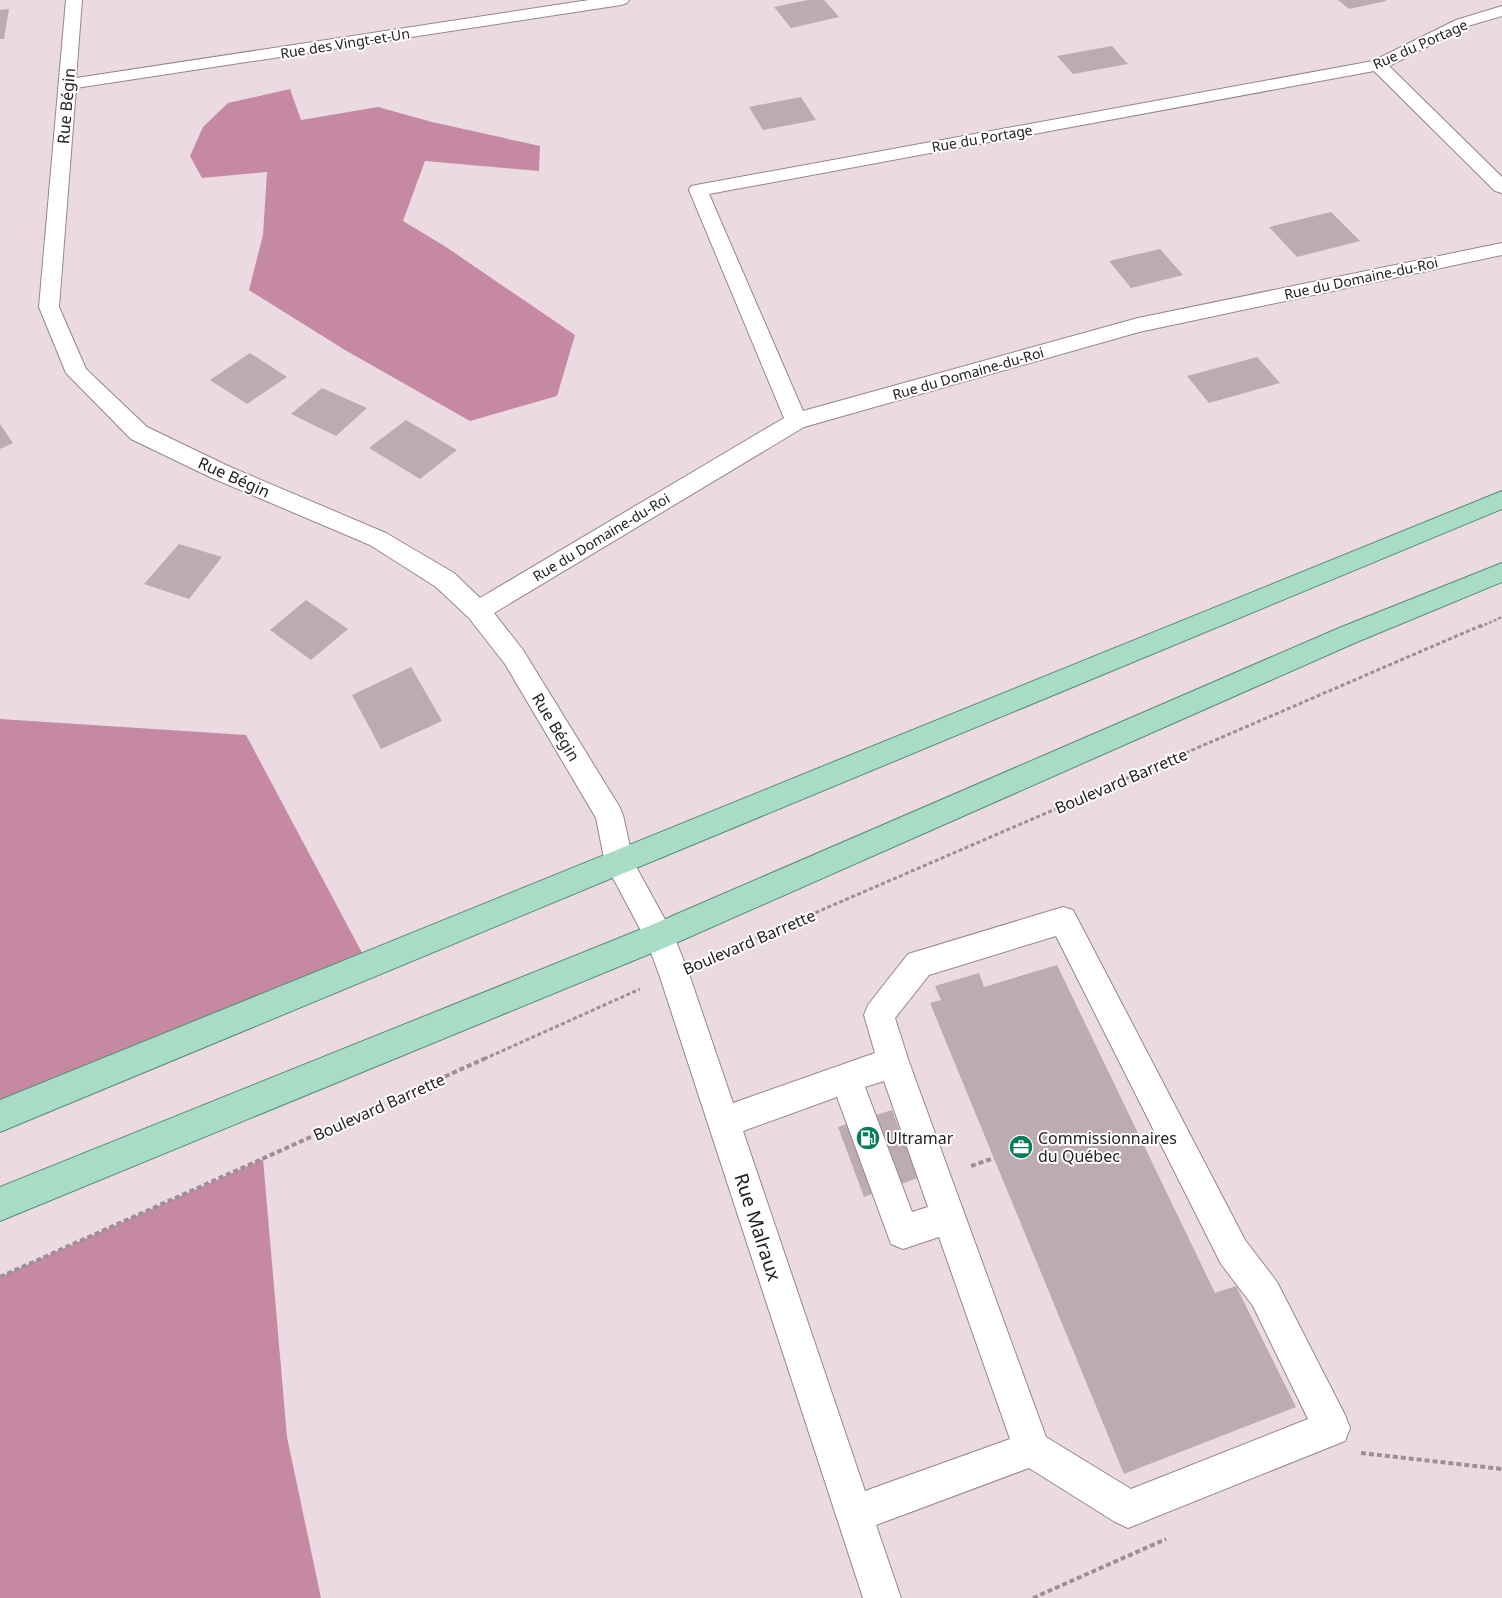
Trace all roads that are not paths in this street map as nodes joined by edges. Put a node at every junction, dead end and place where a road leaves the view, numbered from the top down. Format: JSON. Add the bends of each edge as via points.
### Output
{"nodes":[{"id":1,"x":74,"y":0,"type":"edge"},
{"id":2,"x":621,"y":0,"type":"edge"},
{"id":3,"x":520,"y":8,"type":"edge"},
{"id":4,"x":1502,"y":10,"type":"edge"},
{"id":5,"x":1378,"y":65,"type":"junction"},
{"id":6,"x":68,"y":84,"type":"junction"},
{"id":7,"x":1502,"y":187,"type":"edge"},
{"id":8,"x":1502,"y":249,"type":"edge"},
{"id":9,"x":796,"y":421,"type":"junction"},
{"id":10,"x":1502,"y":500,"type":"edge"},
{"id":11,"x":1502,"y":572,"type":"edge"},
{"id":12,"x":478,"y":611,"type":"junction"},
{"id":13,"x":619,"y":863,"type":"junction"},
{"id":14,"x":659,"y":936,"type":"junction"},
{"id":15,"x":893,"y":1062,"type":"junction"},
{"id":16,"x":846,"y":1078,"type":"junction"},
{"id":17,"x":0,"y":1116,"type":"edge"},
{"id":18,"x":724,"y":1122,"type":"junction"},
{"id":19,"x":0,"y":1204,"type":"edge"},
{"id":20,"x":948,"y":1217,"type":"junction"},
{"id":21,"x":1032,"y":1449,"type":"junction"},
{"id":22,"x":854,"y":1514,"type":"junction"},
{"id":23,"x":882,"y":1598,"type":"edge"}],
"edges":[{"from":1,"to":6,"type":"street","name":"Rue Bégin"},
{"from":2,"to":3,"type":"street","name":"Rue des Vingt-et-Un"},
{"from":3,"to":6,"type":"street","name":"Rue des Vingt-et-Un"},
{"from":4,"to":5,"type":"street","name":"Rue du Portage","via":[[1462,23]]},
{"from":5,"to":7,"type":"street"},
{"from":5,"to":9,"type":"street","name":"Rue du Portage","via":[[698,190]]},
{"from":6,"to":12,"type":"street","name":"Rue Bégin","via":[[48,307],[77,373],[139,433],[220,472],[378,539],[445,580]]},
{"from":8,"to":9,"type":"street","name":"Rue du Domaine-du-Roi","via":[[1138,324]]},
{"from":9,"to":12,"type":"street","name":"Rue du Domaine-du-Roi"},
{"from":10,"to":13,"type":"main road"},
{"from":11,"to":14,"type":"main road","via":[[1348,635]]},
{"from":12,"to":13,"type":"street","name":"Rue Bégin","via":[[514,657],[609,815]]},
{"from":13,"to":14,"type":"street","name":"Rue Malraux"},
{"from":13,"to":17,"type":"main road"},
{"from":14,"to":18,"type":"street","name":"Rue Malraux"},
{"from":14,"to":19,"type":"main road"},
{"from":15,"to":16,"type":"street"},
{"from":15,"to":20,"type":"street"},
{"from":15,"to":21,"type":"street","via":[[879,1015],[919,964],[1063,920],[1232,1252],[1265,1294],[1332,1428],[1128,1509]]},
{"from":16,"to":18,"type":"street"},
{"from":16,"to":20,"type":"street","via":[[903,1232]]},
{"from":18,"to":22,"type":"street","name":"Rue Malraux"},
{"from":20,"to":21,"type":"street"},
{"from":21,"to":22,"type":"street"},
{"from":22,"to":23,"type":"street","name":"Rue Malraux"}]}
